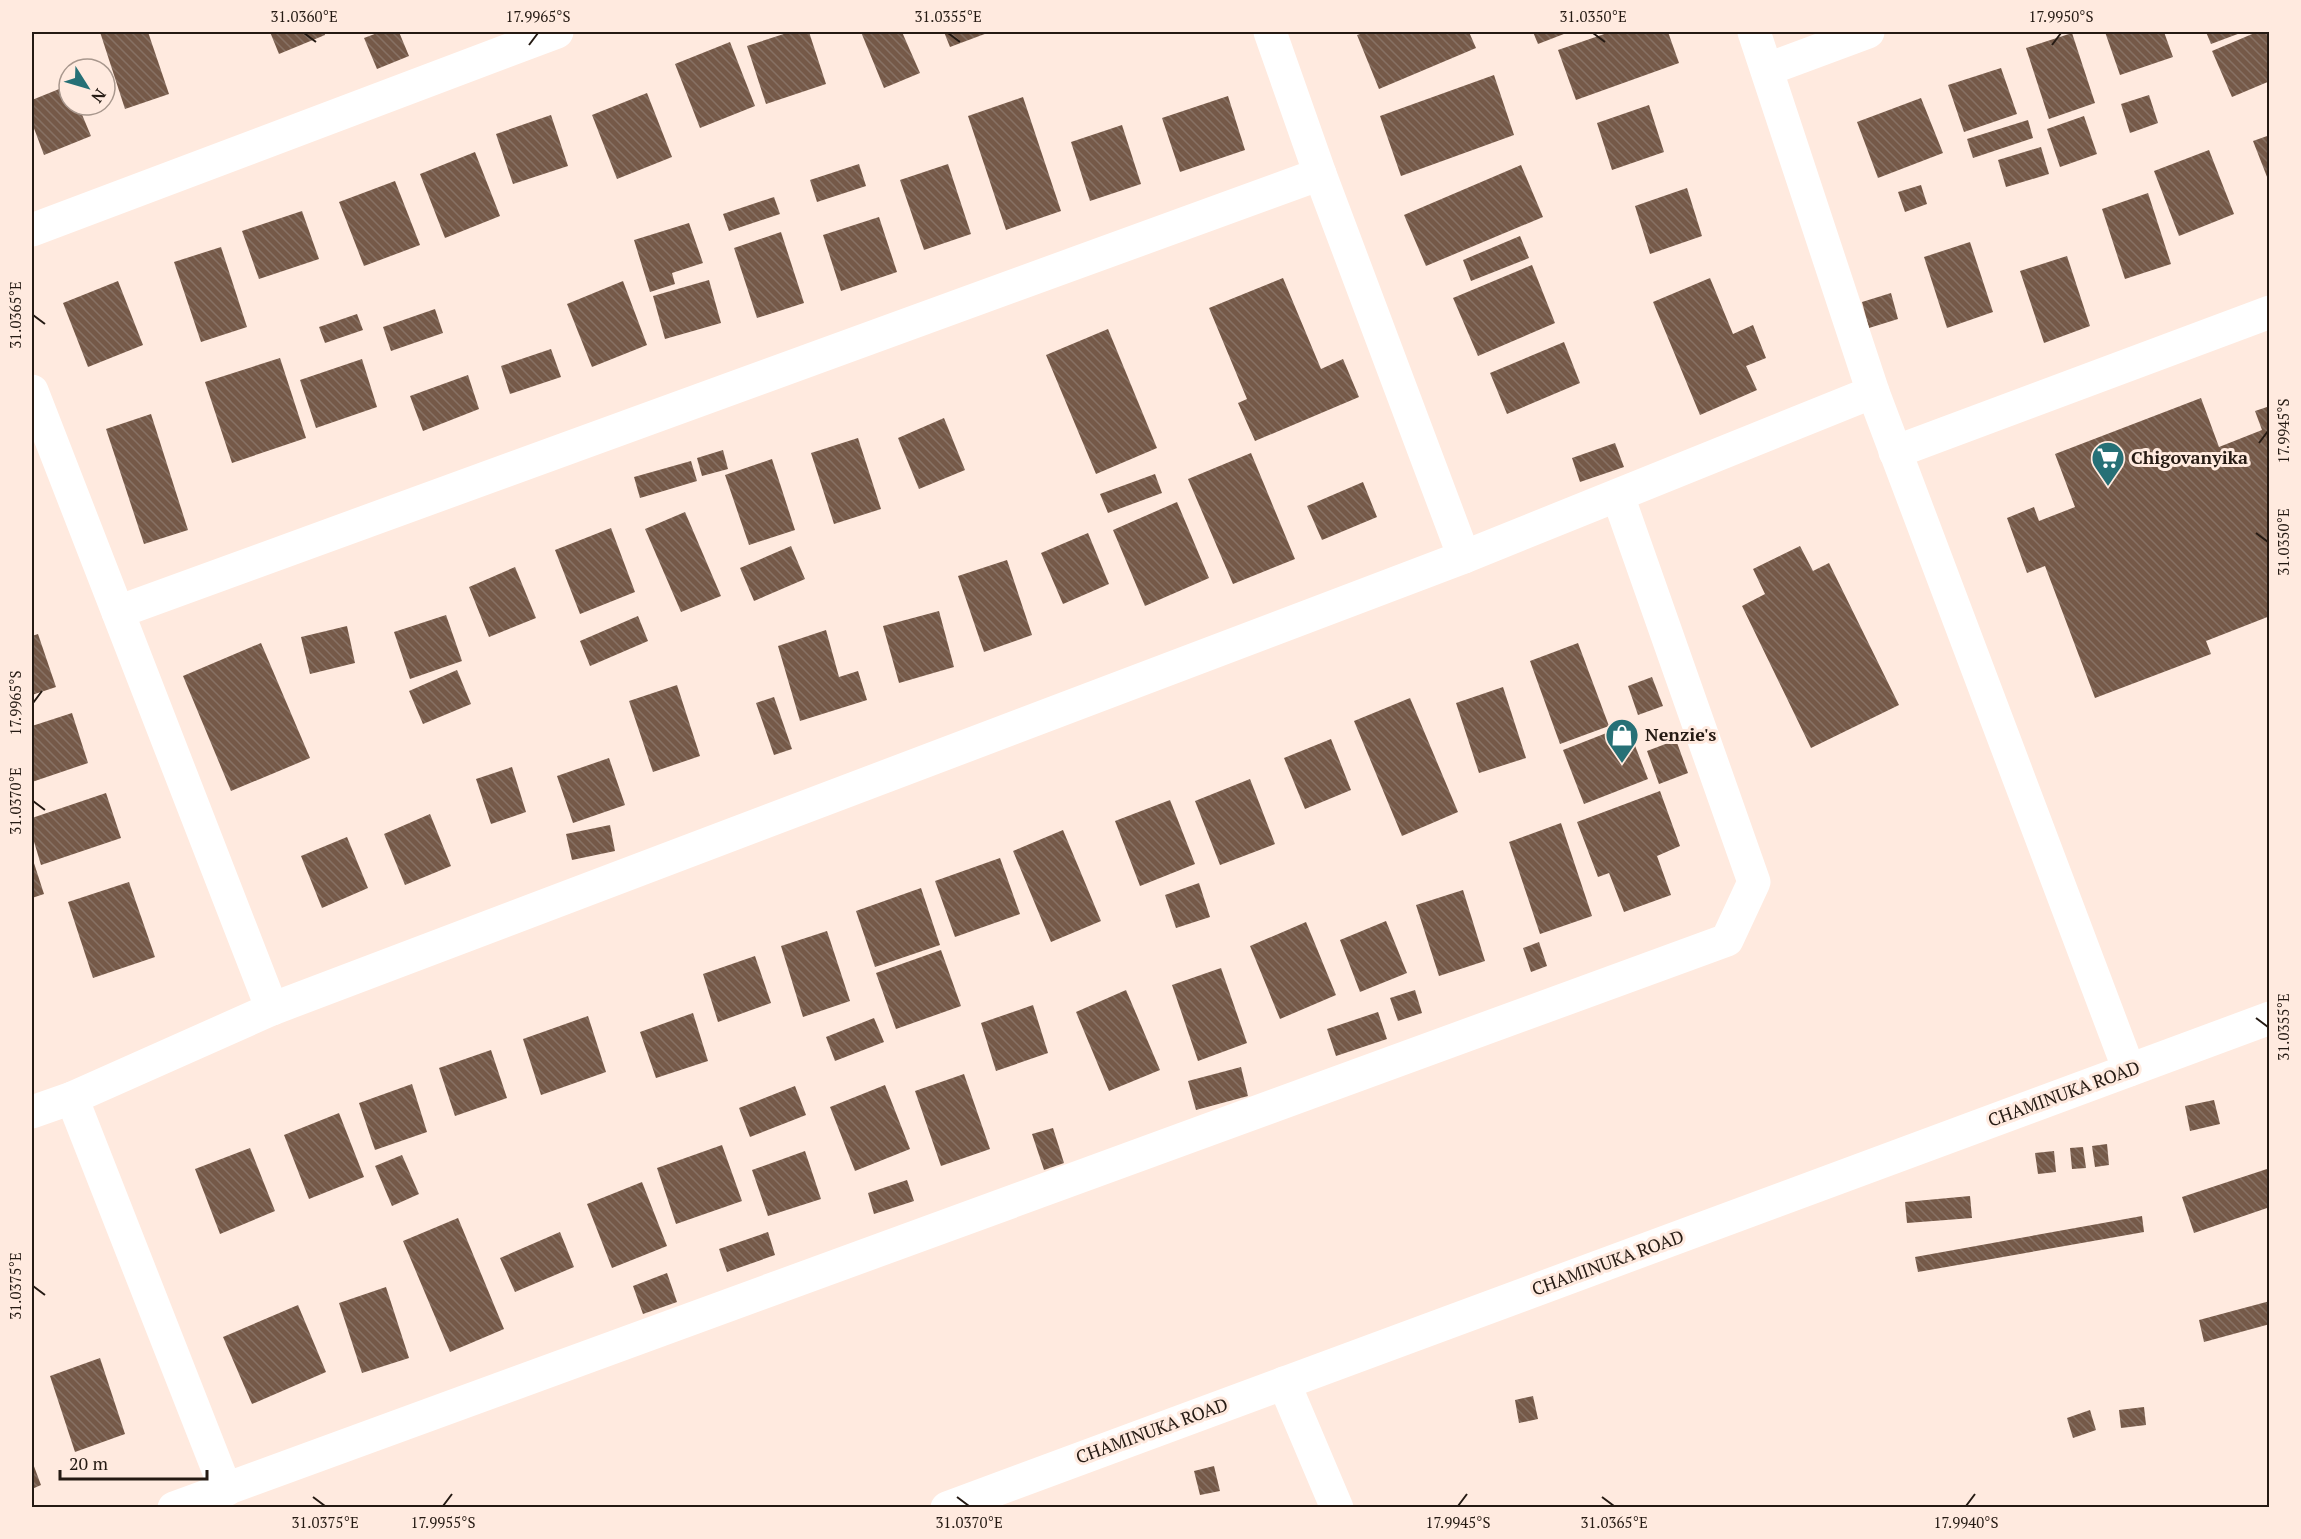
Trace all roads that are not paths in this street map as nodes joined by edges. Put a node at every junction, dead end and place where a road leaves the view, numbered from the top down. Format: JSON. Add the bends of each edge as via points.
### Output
{"nodes":[{"id":1,"x":557,"y":32,"type":"edge"},
{"id":2,"x":1270,"y":32,"type":"edge"},
{"id":3,"x":1754,"y":32,"type":"edge"},
{"id":4,"x":1868,"y":32,"type":"edge"},
{"id":5,"x":1768,"y":69,"type":"junction"},
{"id":6,"x":1320,"y":174,"type":"junction"},
{"id":7,"x":32,"y":230,"type":"edge"},
{"id":8,"x":2270,"y":312,"type":"edge"},
{"id":9,"x":32,"y":391,"type":"edge"},
{"id":10,"x":1873,"y":392,"type":"junction"},
{"id":11,"x":37,"y":424,"type":"edge"},
{"id":12,"x":1895,"y":452,"type":"junction"},
{"id":13,"x":1618,"y":496,"type":"junction"},
{"id":14,"x":1464,"y":557,"type":"junction"},
{"id":15,"x":118,"y":612,"type":"junction"},
{"id":16,"x":272,"y":1009,"type":"junction"},
{"id":17,"x":2270,"y":1018,"type":"edge"},
{"id":18,"x":2129,"y":1070,"type":"junction"},
{"id":19,"x":72,"y":1098,"type":"junction"},
{"id":20,"x":32,"y":1112,"type":"edge"},
{"id":21,"x":1284,"y":1383,"type":"junction"},
{"id":22,"x":226,"y":1490,"type":"junction"},
{"id":23,"x":174,"y":1508,"type":"edge"},
{"id":24,"x":947,"y":1508,"type":"edge"},
{"id":25,"x":1337,"y":1508,"type":"edge"}],
"edges":[{"from":1,"to":7,"type":"street"},
{"from":2,"to":6,"type":"street"},
{"from":3,"to":5,"type":"street"},
{"from":4,"to":5,"type":"street"},
{"from":5,"to":10,"type":"street"},
{"from":6,"to":14,"type":"street"},
{"from":6,"to":15,"type":"street"},
{"from":8,"to":12,"type":"street"},
{"from":9,"to":11,"type":"street"},
{"from":10,"to":12,"type":"street"},
{"from":10,"to":13,"type":"street"},
{"from":11,"to":15,"type":"street"},
{"from":12,"to":18,"type":"street"},
{"from":13,"to":14,"type":"street"},
{"from":13,"to":22,"type":"street","via":[[1754,882],[1727,940]]},
{"from":14,"to":16,"type":"street"},
{"from":15,"to":16,"type":"street"},
{"from":16,"to":19,"type":"street"},
{"from":17,"to":18,"type":"street","name":"CHAMINUKA ROAD"},
{"from":18,"to":21,"type":"street","name":"CHAMINUKA ROAD"},
{"from":19,"to":20,"type":"street"},
{"from":19,"to":22,"type":"street"},
{"from":21,"to":24,"type":"street","name":"CHAMINUKA ROAD"},
{"from":21,"to":25,"type":"street"},
{"from":22,"to":23,"type":"street"}]}
